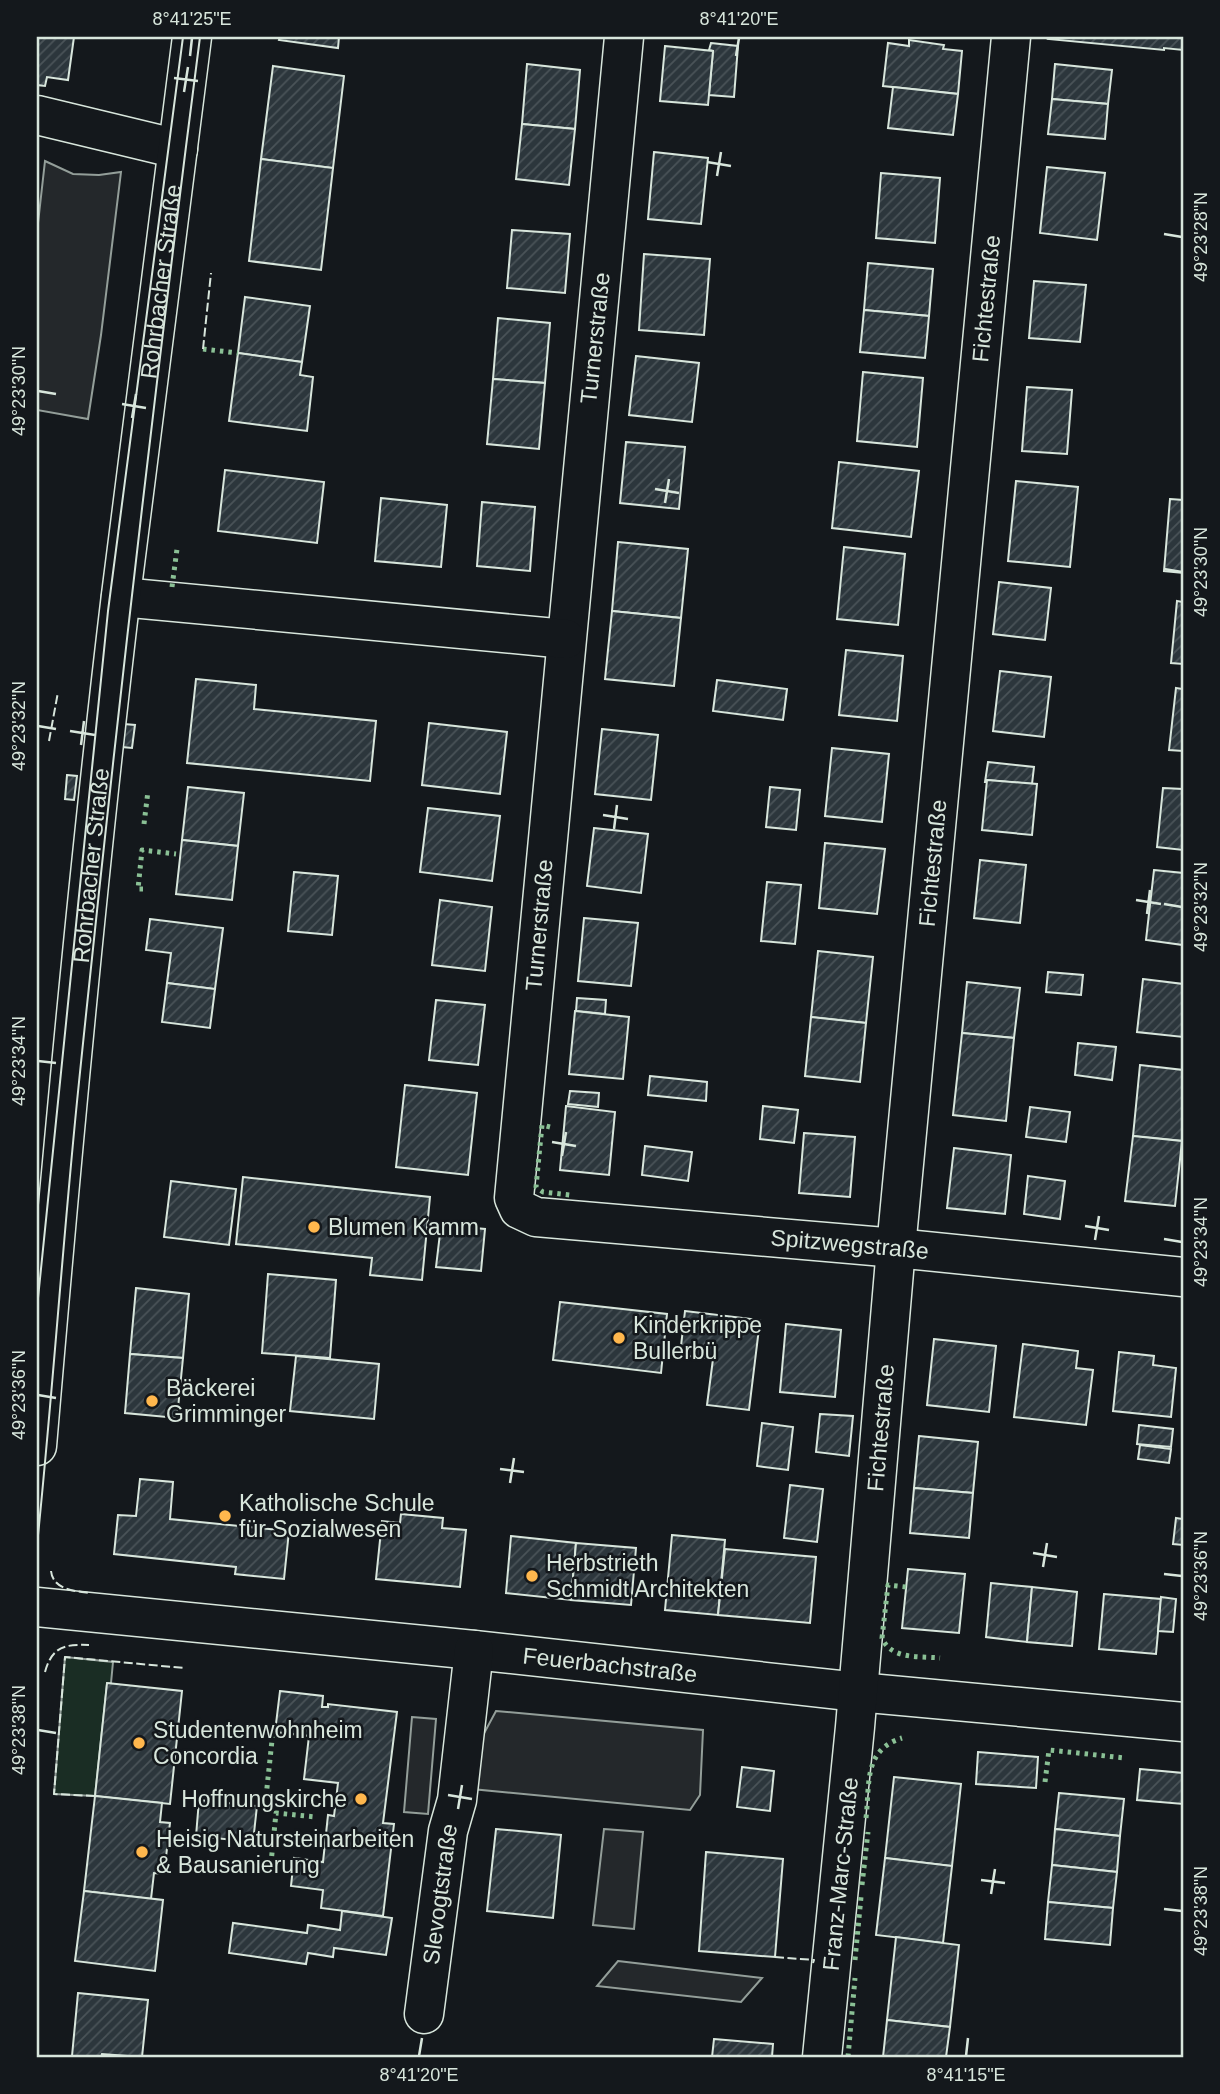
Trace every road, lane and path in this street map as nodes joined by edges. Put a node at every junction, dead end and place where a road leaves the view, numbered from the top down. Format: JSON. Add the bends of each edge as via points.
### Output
{"nodes":[{"id":1,"x":192,"y":37,"type":"edge"},
{"id":2,"x":624,"y":37,"type":"edge"},
{"id":3,"x":1011,"y":37,"type":"edge"},
{"id":4,"x":37,"y":115,"type":"edge"},
{"id":5,"x":178,"y":149,"type":"junction"},
{"id":6,"x":121,"y":597,"type":"junction"},
{"id":7,"x":566,"y":639,"type":"junction"},
{"id":8,"x":519,"y":1209,"type":"joint"},
{"id":9,"x":896,"y":1248,"type":"junction"},
{"id":10,"x":1183,"y":1277,"type":"edge"},
{"id":11,"x":37,"y":1435,"type":"edge"},
{"id":12,"x":37,"y":1446,"type":"edge"},
{"id":13,"x":37,"y":1607,"type":"edge"},
{"id":14,"x":474,"y":1650,"type":"junction"},
{"id":15,"x":858,"y":1692,"type":"junction"},
{"id":16,"x":1183,"y":1722,"type":"edge"},
{"id":17,"x":424,"y":2014,"type":"dead end"},
{"id":18,"x":822,"y":2057,"type":"edge"}],
"edges":[{"from":1,"to":5,"type":"street","name":"Rohrbacher Straße"},
{"from":2,"to":7,"type":"street","name":"Turnerstraße"},
{"from":3,"to":9,"type":"street","name":"Fichtestraße"},
{"from":4,"to":5,"type":"street"},
{"from":5,"to":6,"type":"street","name":"Rohrbacher Straße"},
{"from":6,"to":7,"type":"street"},
{"from":6,"to":11,"type":"street","name":"Rohrbacher Straße"},
{"from":7,"to":8,"type":"street","name":"Turnerstraße","via":[[514,1198]]},
{"from":8,"to":9,"type":"street","name":"Spitzwegstraße","via":[[536,1217]]},
{"from":9,"to":10,"type":"street","name":"Spitzwegstraße"},
{"from":9,"to":15,"type":"street","name":"Fichtestraße"},
{"from":11,"to":12,"type":"street","name":"Rohrbacher Straße"},
{"from":13,"to":14,"type":"street","name":"Feuerbachstraße"},
{"from":14,"to":15,"type":"street","name":"Feuerbachstraße"},
{"from":14,"to":17,"type":"street","name":"Slevogtstraße","via":[[457,1800],[448,1831]]},
{"from":15,"to":16,"type":"street","name":"Feuerbachstraße"},
{"from":15,"to":18,"type":"street","name":"Franz-Marc-Straße"}]}
